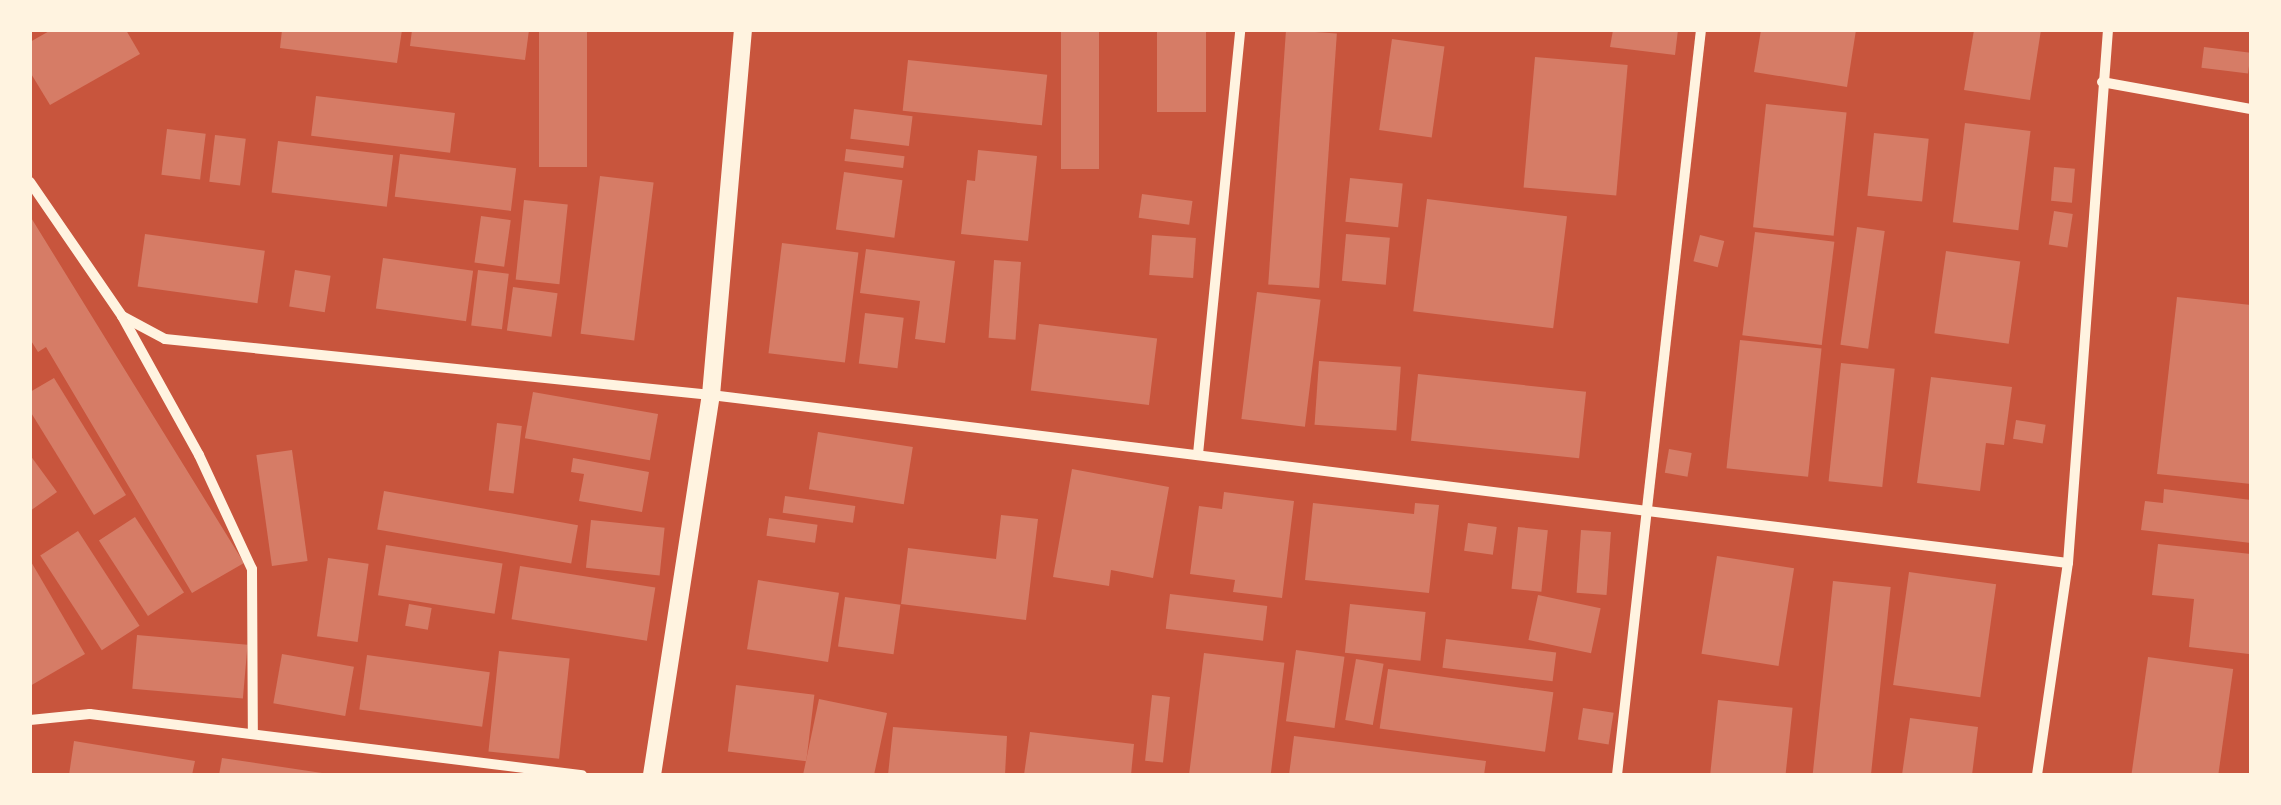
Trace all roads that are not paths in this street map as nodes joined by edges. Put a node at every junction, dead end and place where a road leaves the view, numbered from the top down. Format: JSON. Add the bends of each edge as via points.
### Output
{"nodes":[{"id":1,"x":743,"y":30,"type":"edge"},
{"id":2,"x":1240,"y":30,"type":"edge"},
{"id":3,"x":1701,"y":30,"type":"edge"},
{"id":4,"x":2108,"y":30,"type":"edge"},
{"id":5,"x":2102,"y":82,"type":"junction"},
{"id":6,"x":2251,"y":109,"type":"edge"},
{"id":7,"x":30,"y":182,"type":"edge"},
{"id":8,"x":122,"y":316,"type":"junction"},
{"id":9,"x":711,"y":394,"type":"junction"},
{"id":10,"x":1198,"y":454,"type":"junction"},
{"id":11,"x":1642,"y":510,"type":"junction"},
{"id":12,"x":2068,"y":563,"type":"junction"},
{"id":13,"x":30,"y":720,"type":"edge"},
{"id":14,"x":254,"y":734,"type":"junction"},
{"id":15,"x":582,"y":775,"type":"edge"},
{"id":16,"x":652,"y":775,"type":"edge"},
{"id":17,"x":1617,"y":775,"type":"edge"},
{"id":18,"x":2037,"y":775,"type":"edge"}],
"edges":[{"from":1,"to":9,"type":"street"},
{"from":2,"to":10,"type":"street"},
{"from":3,"to":11,"type":"street"},
{"from":4,"to":5,"type":"street"},
{"from":5,"to":6,"type":"street"},
{"from":5,"to":12,"type":"street"},
{"from":7,"to":8,"type":"street"},
{"from":8,"to":9,"type":"street","via":[[165,339]]},
{"from":8,"to":14,"type":"street","via":[[252,569]]},
{"from":9,"to":10,"type":"street"},
{"from":9,"to":16,"type":"street"},
{"from":10,"to":11,"type":"street"},
{"from":11,"to":12,"type":"street"},
{"from":11,"to":17,"type":"street"},
{"from":12,"to":18,"type":"street"},
{"from":13,"to":14,"type":"street","via":[[90,714]]},
{"from":14,"to":15,"type":"street"}]}
